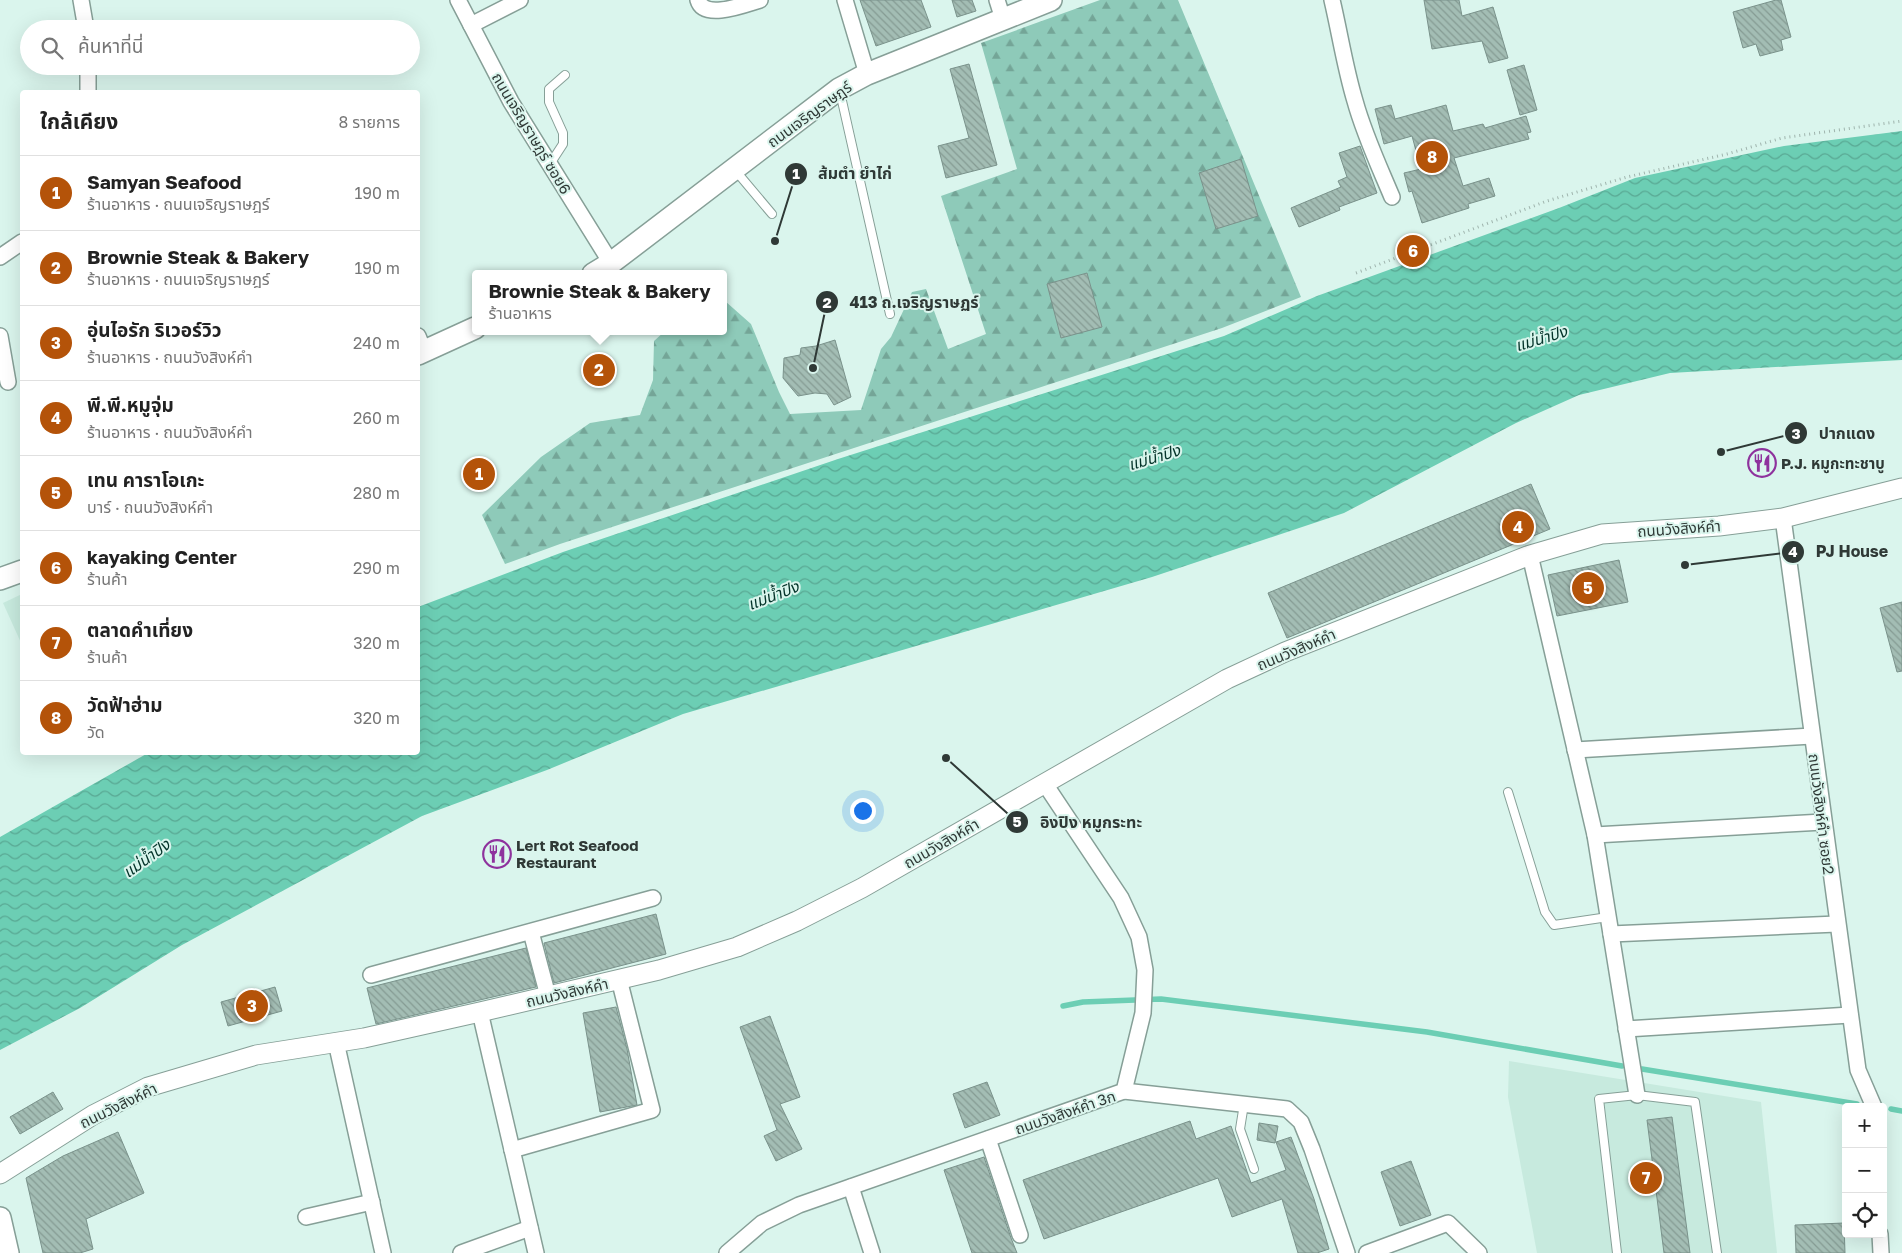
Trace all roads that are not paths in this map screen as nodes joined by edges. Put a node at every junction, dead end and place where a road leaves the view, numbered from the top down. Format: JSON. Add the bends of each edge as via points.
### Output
{"nodes":[{"id":1,"x":81,"y":0,"type":"edge"},
{"id":2,"x":458,"y":0,"type":"edge"},
{"id":3,"x":520,"y":0,"type":"edge"},
{"id":4,"x":698,"y":0,"type":"edge"},
{"id":5,"x":760,"y":0,"type":"edge"},
{"id":6,"x":845,"y":0,"type":"edge"},
{"id":7,"x":1051,"y":0,"type":"edge"},
{"id":8,"x":1332,"y":0,"type":"edge"},
{"id":9,"x":1000,"y":10,"type":"edge"},
{"id":10,"x":84,"y":20,"type":"edge"},
{"id":11,"x":471,"y":25,"type":"junction"},
{"id":12,"x":867,"y":74,"type":"junction"},
{"id":13,"x":88,"y":75,"type":"edge"},
{"id":14,"x":565,"y":75,"type":"dead end"},
{"id":15,"x":839,"y":89,"type":"junction"},
{"id":16,"x":88,"y":90,"type":"edge"},
{"id":17,"x":550,"y":164,"type":"junction"},
{"id":18,"x":734,"y":168,"type":"junction"},
{"id":19,"x":1392,"y":198,"type":"dead end"},
{"id":20,"x":772,"y":214,"type":"dead end"},
{"id":21,"x":20,"y":243,"type":"edge"},
{"id":22,"x":0,"y":257,"type":"edge"},
{"id":23,"x":602,"y":269,"type":"edge"},
{"id":24,"x":890,"y":314,"type":"dead end"},
{"id":25,"x":472,"y":329,"type":"edge"},
{"id":26,"x":0,"y":336,"type":"edge"},
{"id":27,"x":420,"y":347,"type":"edge"},
{"id":28,"x":8,"y":382,"type":"dead end"},
{"id":29,"x":1902,"y":488,"type":"edge"},
{"id":30,"x":1783,"y":518,"type":"junction"},
{"id":31,"x":1530,"y":555,"type":"junction"},
{"id":32,"x":20,"y":572,"type":"edge"},
{"id":33,"x":0,"y":579,"type":"edge"},
{"id":34,"x":1812,"y":736,"type":"junction"},
{"id":35,"x":1575,"y":750,"type":"junction"},
{"id":36,"x":1045,"y":784,"type":"junction"},
{"id":37,"x":1508,"y":792,"type":"dead end"},
{"id":38,"x":1823,"y":822,"type":"junction"},
{"id":39,"x":1595,"y":835,"type":"junction"},
{"id":40,"x":653,"y":898,"type":"dead end"},
{"id":41,"x":1608,"y":916,"type":"junction"},
{"id":42,"x":1837,"y":924,"type":"junction"},
{"id":43,"x":531,"y":932,"type":"junction"},
{"id":44,"x":1611,"y":934,"type":"junction"},
{"id":45,"x":372,"y":975,"type":"dead end"},
{"id":46,"x":619,"y":979,"type":"junction"},
{"id":47,"x":548,"y":996,"type":"junction"},
{"id":48,"x":480,"y":1012,"type":"junction"},
{"id":49,"x":1850,"y":1015,"type":"junction"},
{"id":50,"x":1626,"y":1029,"type":"junction"},
{"id":51,"x":336,"y":1042,"type":"junction"},
{"id":52,"x":1124,"y":1091,"type":"junction"},
{"id":53,"x":1637,"y":1095,"type":"junction"},
{"id":54,"x":1872,"y":1103,"type":"edge"},
{"id":55,"x":1244,"y":1104,"type":"junction"},
{"id":56,"x":988,"y":1139,"type":"junction"},
{"id":57,"x":512,"y":1150,"type":"junction"},
{"id":58,"x":1254,"y":1168,"type":"dead end"},
{"id":59,"x":0,"y":1174,"type":"edge"},
{"id":60,"x":851,"y":1187,"type":"junction"},
{"id":61,"x":372,"y":1202,"type":"junction"},
{"id":62,"x":306,"y":1217,"type":"dead end"},
{"id":63,"x":0,"y":1218,"type":"edge"},
{"id":64,"x":530,"y":1228,"type":"junction"},
{"id":65,"x":1020,"y":1235,"type":"dead end"},
{"id":66,"x":1880,"y":1238,"type":"edge"},
{"id":67,"x":8,"y":1253,"type":"edge"},
{"id":68,"x":382,"y":1253,"type":"edge"},
{"id":69,"x":461,"y":1253,"type":"edge"},
{"id":70,"x":536,"y":1253,"type":"edge"},
{"id":71,"x":727,"y":1253,"type":"edge"},
{"id":72,"x":872,"y":1253,"type":"edge"},
{"id":73,"x":1347,"y":1253,"type":"edge"},
{"id":74,"x":1367,"y":1253,"type":"edge"},
{"id":75,"x":1480,"y":1253,"type":"edge"},
{"id":76,"x":1617,"y":1253,"type":"edge"},
{"id":77,"x":1717,"y":1253,"type":"edge"},
{"id":78,"x":1881,"y":1253,"type":"edge"}],
"edges":[{"from":1,"to":10,"type":"street"},
{"from":2,"to":11,"type":"street","name":"ถนนเจริญราษฎร์ ซอย6"},
{"from":3,"to":11,"type":"street"},
{"from":4,"to":5,"type":"street","via":[[705,9],[720,11]]},
{"from":6,"to":12,"type":"street"},
{"from":7,"to":9,"type":"main road","name":"ถนนเจริญราษฎร์"},
{"from":8,"to":19,"type":"street","via":[[1355,101]]},
{"from":9,"to":12,"type":"main road","name":"ถนนเจริญราษฎร์"},
{"from":11,"to":17,"type":"street","name":"ถนนเจริญราษฎร์ ซอย6","via":[[511,102]]},
{"from":12,"to":15,"type":"main road","name":"ถนนเจริญราษฎร์"},
{"from":13,"to":16,"type":"street"},
{"from":14,"to":17,"type":"lane","via":[[549,89],[549,102],[563,133],[563,144]]},
{"from":15,"to":18,"type":"main road","name":"ถนนเจริญราษฎร์"},
{"from":15,"to":24,"type":"lane"},
{"from":17,"to":23,"type":"street","name":"ถนนเจริญราษฎร์ ซอย6"},
{"from":18,"to":20,"type":"lane"},
{"from":18,"to":23,"type":"main road","name":"ถนนเจริญราษฎร์"},
{"from":21,"to":22,"type":"street"},
{"from":25,"to":27,"type":"main road"},
{"from":26,"to":28,"type":"street"},
{"from":29,"to":30,"type":"street","name":"ถนนวังสิงห์คำ"},
{"from":30,"to":31,"type":"street","name":"ถนนวังสิงห์คำ","via":[[1602,534]]},
{"from":30,"to":34,"type":"street","name":"ถนนวังสิงห์คำ ซอย2"},
{"from":31,"to":35,"type":"street"},
{"from":31,"to":36,"type":"street","name":"ถนนวังสิงห์คำ","via":[[1285,652],[1227,679]]},
{"from":32,"to":33,"type":"main road"},
{"from":34,"to":35,"type":"street"},
{"from":34,"to":38,"type":"street","name":"ถนนวังสิงห์คำ ซอย2"},
{"from":35,"to":39,"type":"street"},
{"from":36,"to":46,"type":"street","name":"ถนนวังสิงห์คำ","via":[[862,888],[797,921],[737,947]]},
{"from":36,"to":52,"type":"street","name":"ถนนวังสิงห์คำ 3ก","via":[[1121,898],[1139,937],[1145,970],[1143,1013]]},
{"from":37,"to":41,"type":"lane","via":[[1545,912],[1554,925]]},
{"from":38,"to":39,"type":"street"},
{"from":38,"to":42,"type":"street","name":"ถนนวังสิงห์คำ ซอย2"},
{"from":39,"to":41,"type":"street"},
{"from":40,"to":43,"type":"street"},
{"from":41,"to":44,"type":"street"},
{"from":42,"to":44,"type":"street"},
{"from":42,"to":49,"type":"street","name":"ถนนวังสิงห์คำ ซอย2"},
{"from":43,"to":45,"type":"street"},
{"from":43,"to":47,"type":"street"},
{"from":44,"to":50,"type":"street"},
{"from":46,"to":47,"type":"street","name":"ถนนวังสิงห์คำ"},
{"from":46,"to":57,"type":"street","via":[[652,1110]]},
{"from":47,"to":48,"type":"street","name":"ถนนวังสิงห์คำ"},
{"from":48,"to":51,"type":"street","name":"ถนนวังสิงห์คำ"},
{"from":48,"to":57,"type":"street"},
{"from":49,"to":50,"type":"street"},
{"from":49,"to":54,"type":"street","name":"ถนนวังสิงห์คำ ซอย2","via":[[1858,1070]]},
{"from":50,"to":53,"type":"street"},
{"from":51,"to":59,"type":"street","name":"ถนนวังสิงห์คำ","via":[[256,1056],[148,1087],[94,1115]]},
{"from":51,"to":61,"type":"street"},
{"from":52,"to":55,"type":"street"},
{"from":52,"to":56,"type":"street","name":"ถนนวังสิงห์คำ 3ก"},
{"from":53,"to":76,"type":"lane","via":[[1599,1099]]},
{"from":53,"to":77,"type":"lane","via":[[1695,1102]]},
{"from":55,"to":58,"type":"lane","via":[[1240,1129]]},
{"from":55,"to":73,"type":"street","via":[[1287,1109],[1301,1122]]},
{"from":56,"to":60,"type":"street","name":"ถนนวังสิงห์คำ 3ก"},
{"from":56,"to":65,"type":"street"},
{"from":57,"to":64,"type":"street"},
{"from":60,"to":71,"type":"street","name":"ถนนวังสิงห์คำ 3ก","via":[[799,1205],[762,1223]]},
{"from":60,"to":72,"type":"street"},
{"from":61,"to":62,"type":"street"},
{"from":61,"to":68,"type":"street"},
{"from":63,"to":67,"type":"main road"},
{"from":64,"to":69,"type":"street"},
{"from":64,"to":70,"type":"street"},
{"from":66,"to":78,"type":"street"},
{"from":74,"to":75,"type":"street","via":[[1448,1223]]}]}
